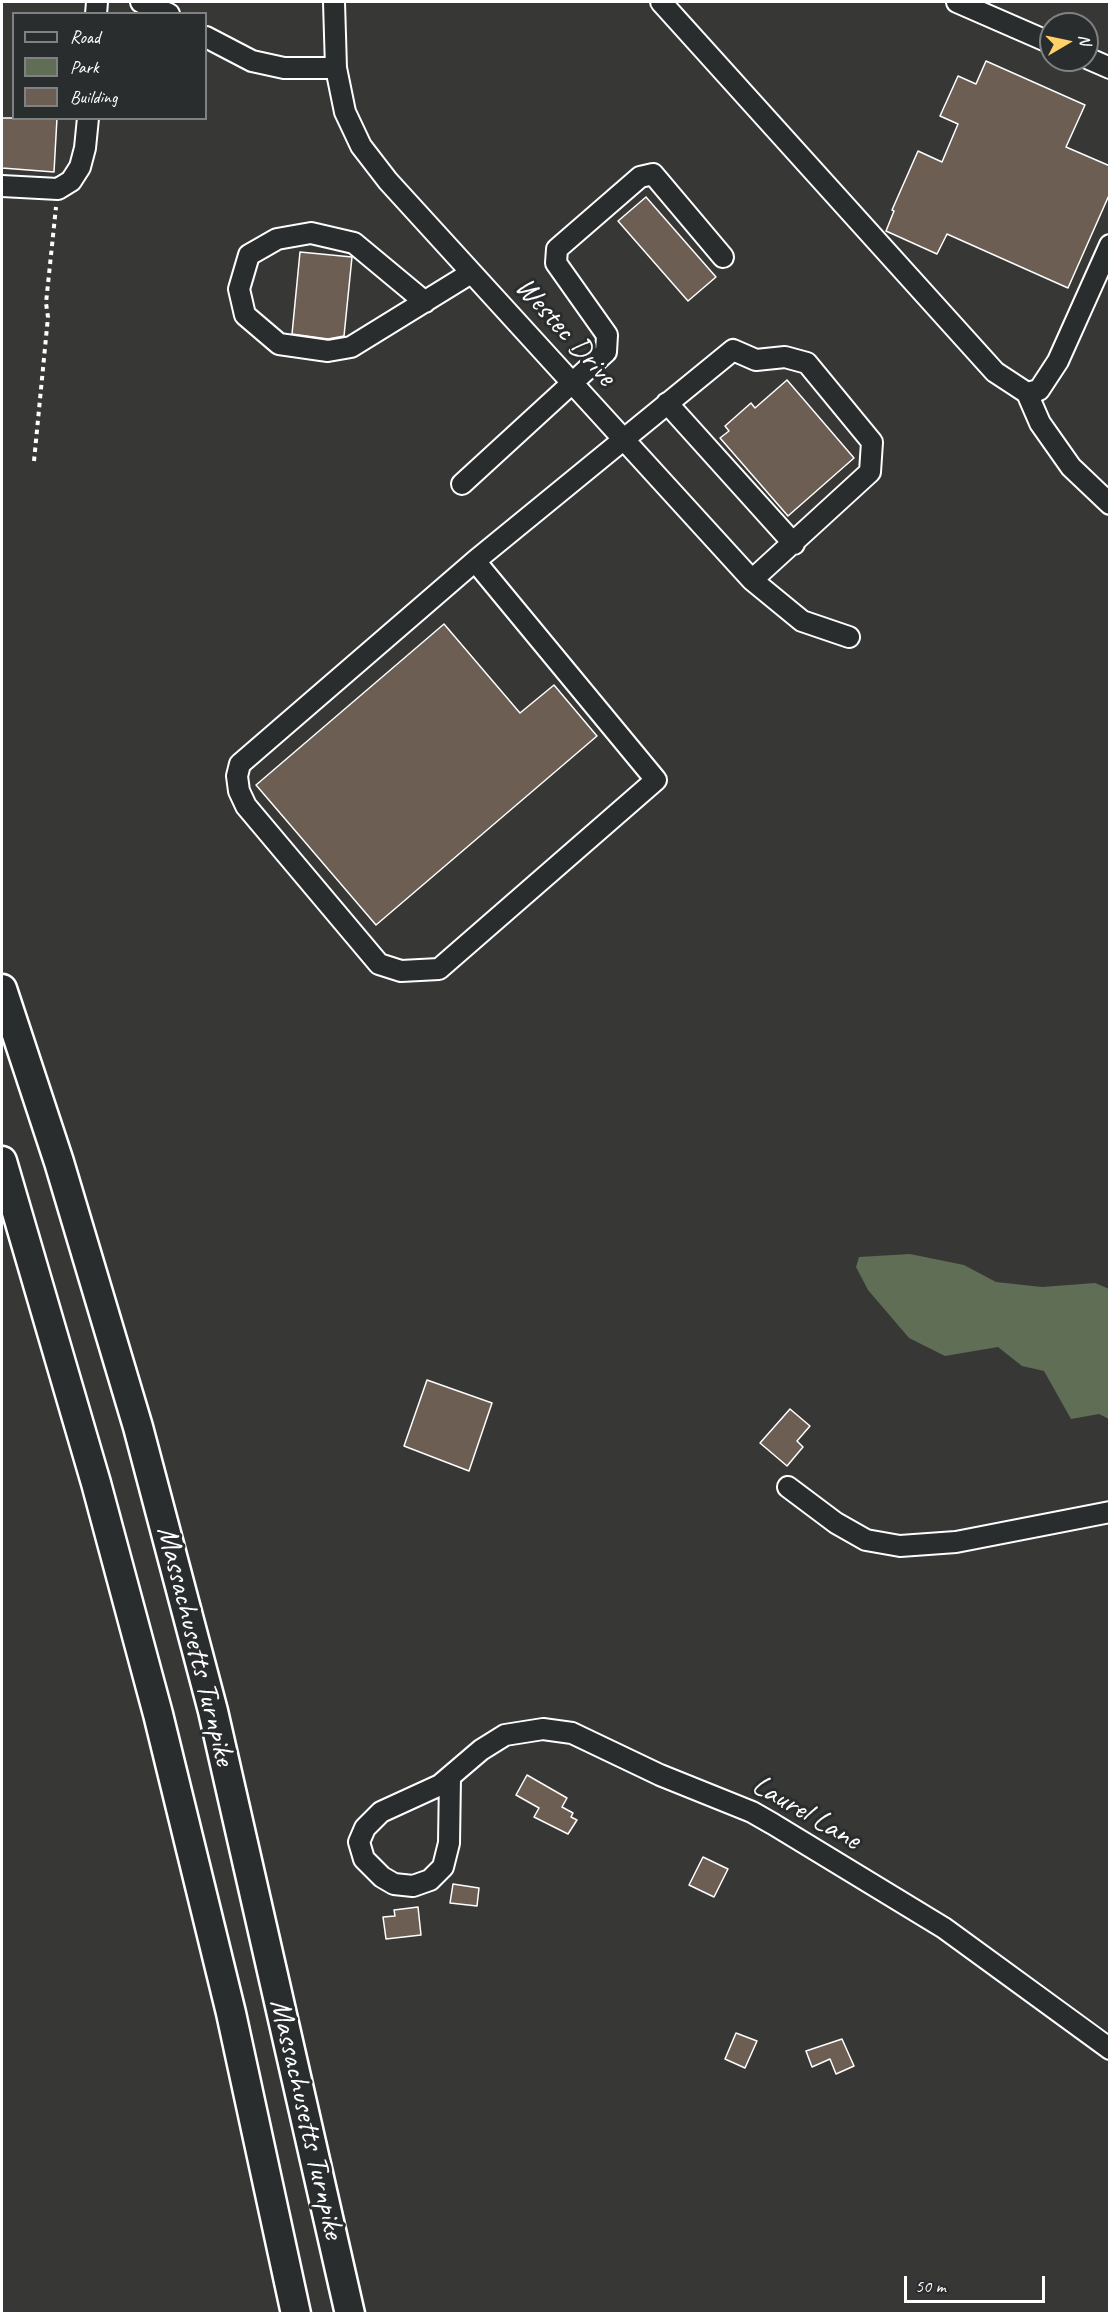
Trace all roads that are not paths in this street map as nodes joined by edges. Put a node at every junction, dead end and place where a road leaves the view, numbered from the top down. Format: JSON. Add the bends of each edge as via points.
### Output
{"nodes":[{"id":1,"x":141,"y":2,"type":"edge"},
{"id":2,"x":334,"y":2,"type":"edge"},
{"id":3,"x":662,"y":2,"type":"edge"},
{"id":4,"x":957,"y":2,"type":"edge"},
{"id":5,"x":164,"y":12,"type":"edge"},
{"id":6,"x":207,"y":38,"type":"edge"},
{"id":7,"x":1039,"y":38,"type":"edge"},
{"id":8,"x":336,"y":68,"type":"junction"},
{"id":9,"x":88,"y":120,"type":"edge"},
{"id":10,"x":2,"y":186,"type":"edge"},
{"id":11,"x":1110,"y":245,"type":"edge"},
{"id":12,"x":723,"y":257,"type":"dead end"},
{"id":13,"x":471,"y":273,"type":"junction"},
{"id":14,"x":425,"y":302,"type":"junction"},
{"id":15,"x":572,"y":384,"type":"junction"},
{"id":16,"x":1027,"y":393,"type":"junction"},
{"id":17,"x":667,"y":403,"type":"junction"},
{"id":18,"x":622,"y":439,"type":"junction"},
{"id":19,"x":462,"y":484,"type":"dead end"},
{"id":20,"x":1110,"y":504,"type":"edge"},
{"id":21,"x":794,"y":544,"type":"junction"},
{"id":22,"x":475,"y":561,"type":"junction"},
{"id":23,"x":752,"y":580,"type":"junction"},
{"id":24,"x":849,"y":636,"type":"dead end"},
{"id":25,"x":2,"y":989,"type":"edge"},
{"id":26,"x":2,"y":1161,"type":"edge"},
{"id":27,"x":789,"y":1487,"type":"dead end"},
{"id":28,"x":1110,"y":1512,"type":"edge"},
{"id":29,"x":450,"y":1777,"type":"junction"},
{"id":30,"x":1110,"y":2049,"type":"edge"},
{"id":31,"x":296,"y":2313,"type":"edge"},
{"id":32,"x":350,"y":2313,"type":"edge"}],
"edges":[{"from":1,"to":5,"type":"street"},
{"from":2,"to":8,"type":"street","name":"Westec Drive"},
{"from":3,"to":16,"type":"street","via":[[995,372]]},
{"from":4,"to":7,"type":"street"},
{"from":6,"to":8,"type":"street","via":[[252,61],[284,68]]},
{"from":8,"to":13,"type":"street","name":"Westec Drive","via":[[345,112],[361,146],[387,181]]},
{"from":9,"to":10,"type":"street","via":[[80,167],[71,181],[58,189]]},
{"from":11,"to":16,"type":"street","via":[[1058,361],[1039,390]]},
{"from":12,"to":15,"type":"street","via":[[653,174],[640,177],[557,249],[556,263],[607,335],[606,352]]},
{"from":13,"to":14,"type":"street"},
{"from":13,"to":15,"type":"street","name":"Westec Drive"},
{"from":14,"to":14,"type":"street","via":[[351,347],[328,351],[279,344],[245,315],[239,290],[249,255],[277,240],[311,233],[354,243]]},
{"from":15,"to":18,"type":"street","name":"Westec Drive"},
{"from":15,"to":19,"type":"street"},
{"from":16,"to":20,"type":"street","via":[[1040,423],[1071,467]]},
{"from":17,"to":18,"type":"street"},
{"from":17,"to":21,"type":"street"},
{"from":17,"to":21,"type":"street","via":[[733,350],[756,360],[785,357],[807,363],[872,442],[870,472]]},
{"from":18,"to":22,"type":"street"},
{"from":18,"to":23,"type":"street","name":"Westec Drive"},
{"from":21,"to":23,"type":"street"},
{"from":22,"to":22,"type":"street","via":[[240,764],[237,776],[239,791],[253,814],[379,964],[401,971],[439,969],[656,780]]},
{"from":23,"to":24,"type":"street","name":"Westec Drive","via":[[802,621]]},
{"from":25,"to":32,"type":"highway","name":"Massachusetts Turnpike","via":[[134,1415],[207,1688]]},
{"from":26,"to":31,"type":"highway","name":"Massachusetts Turnpike","via":[[87,1449],[158,1714],[231,2013]]},
{"from":27,"to":28,"type":"street","via":[[836,1523],[866,1540],[900,1546],[956,1542]]},
{"from":29,"to":29,"type":"street","name":"Laurel Lane","via":[[448,1843],[442,1867],[430,1880],[412,1886],[394,1884],[366,1861],[360,1837],[381,1812]]},
{"from":29,"to":30,"type":"street","name":"Laurel Lane","via":[[492,1741],[517,1731],[558,1730],[586,1738],[773,1824],[944,1928]]}]}
